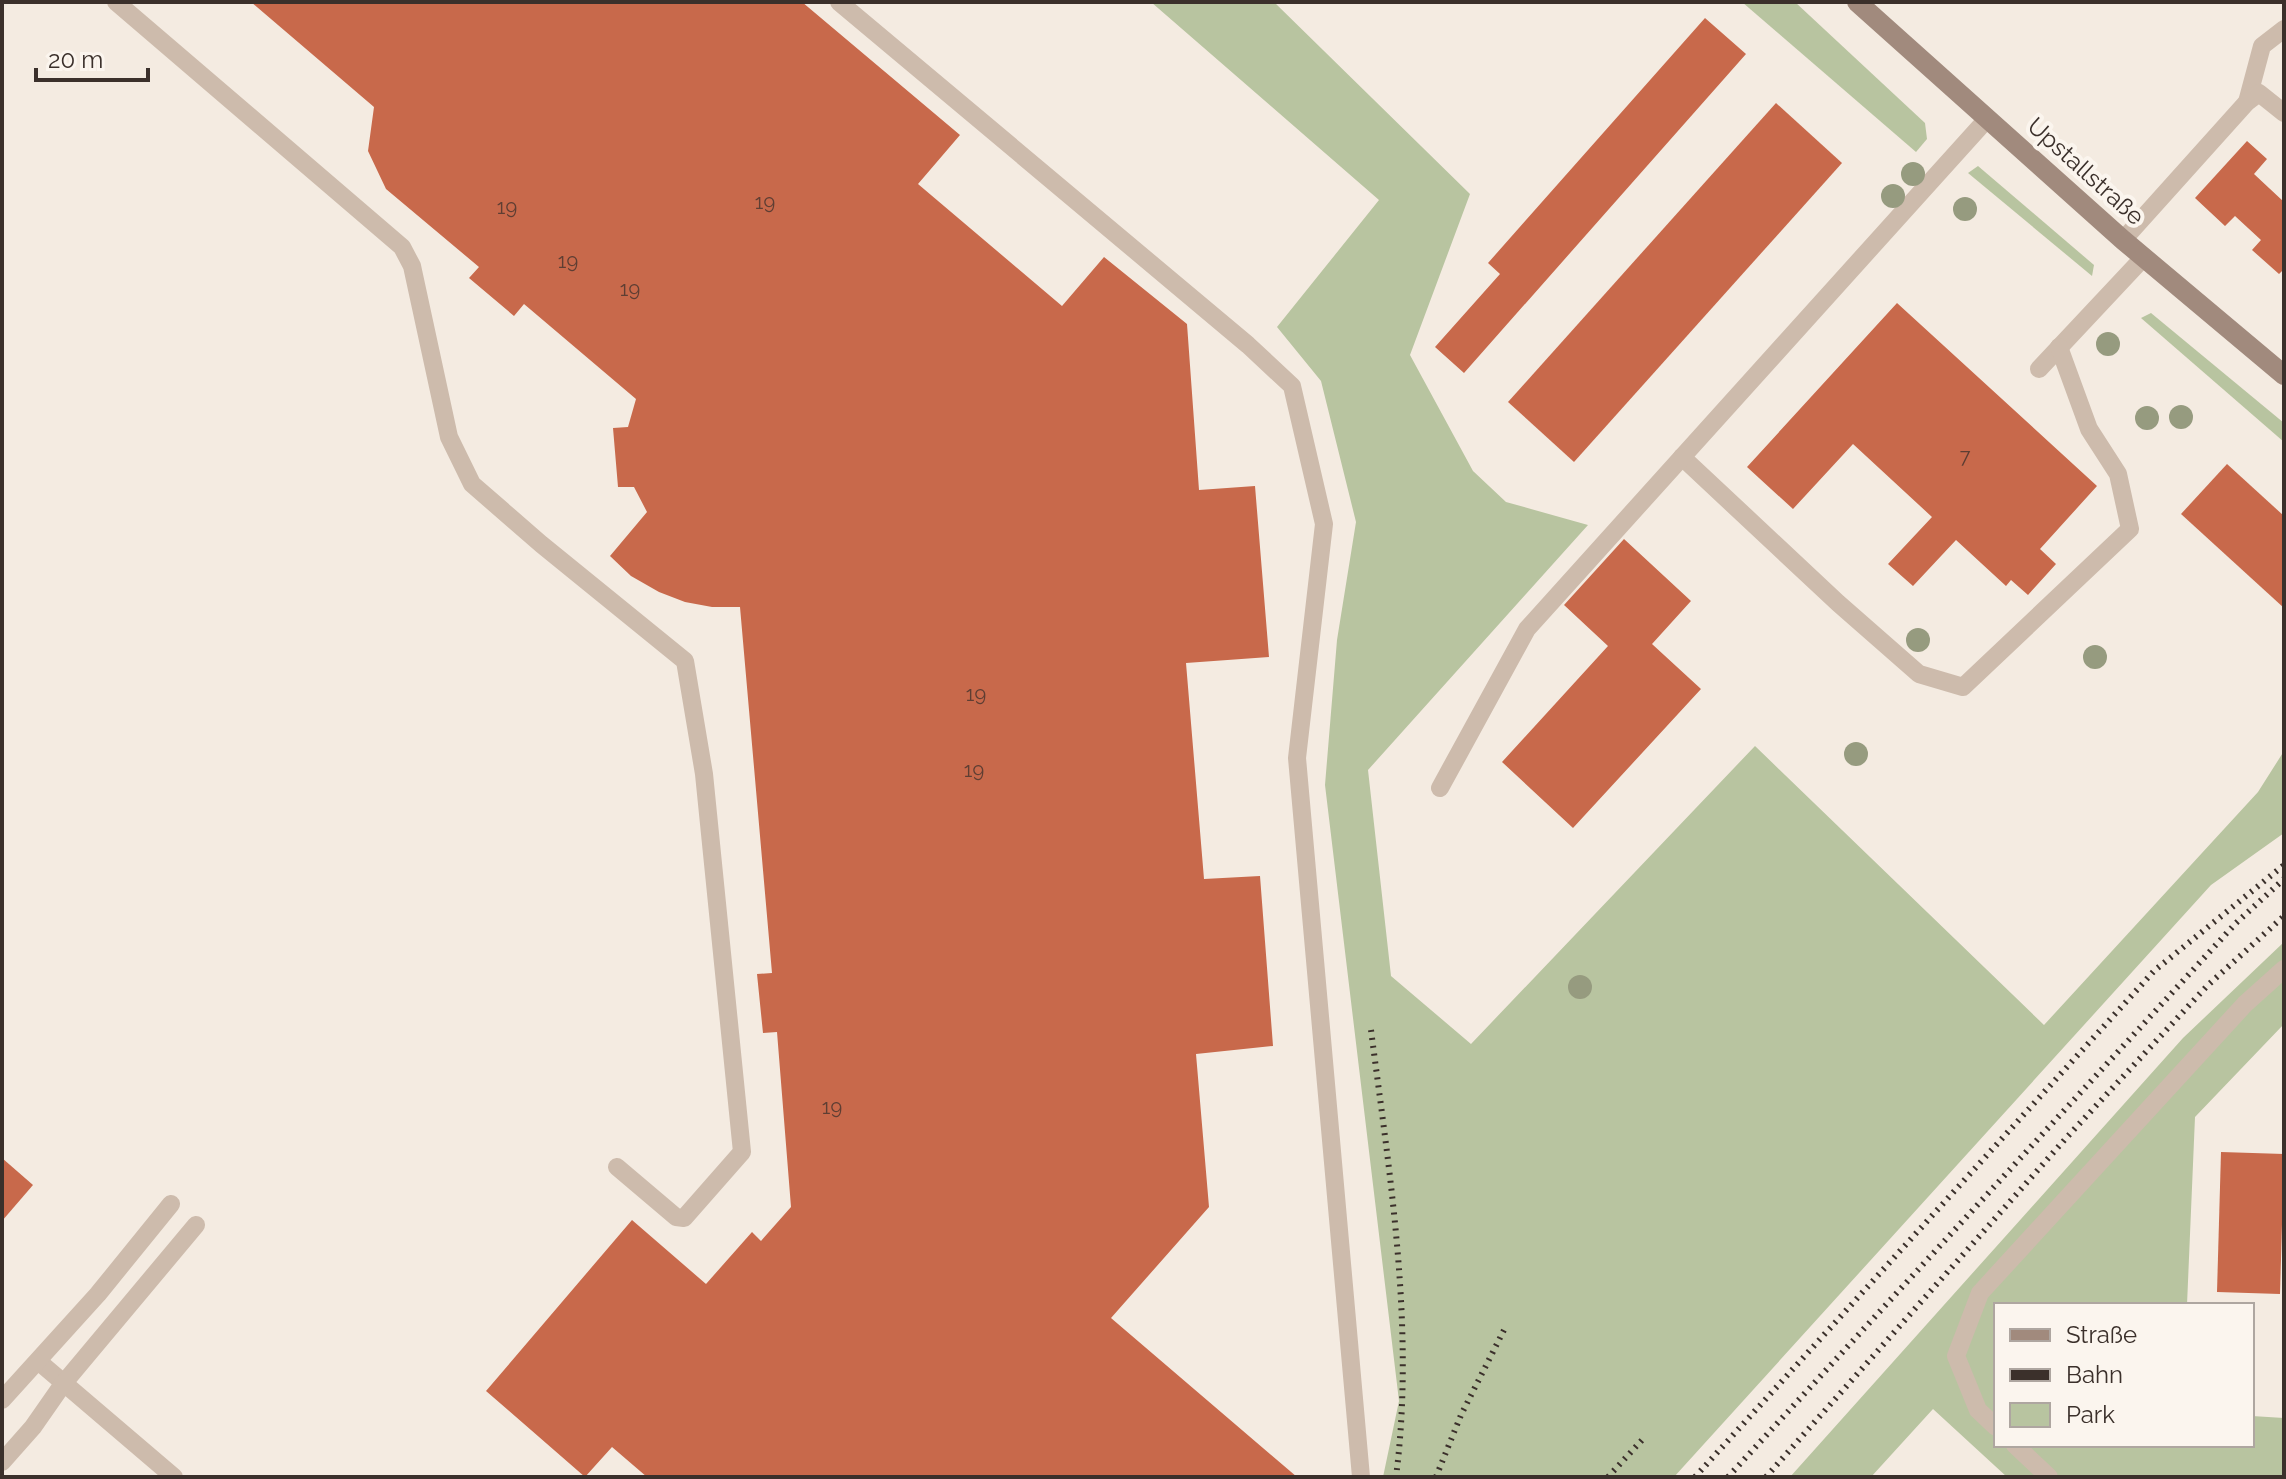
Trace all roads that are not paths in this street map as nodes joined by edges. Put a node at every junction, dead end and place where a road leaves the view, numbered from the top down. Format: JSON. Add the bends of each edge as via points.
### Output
{"nodes":[{"id":1,"x":116,"y":2,"type":"edge"},
{"id":2,"x":839,"y":2,"type":"edge"},
{"id":3,"x":1857,"y":2,"type":"edge"},
{"id":4,"x":2284,"y":29,"type":"edge"},
{"id":5,"x":2247,"y":102,"type":"junction"},
{"id":6,"x":2284,"y":113,"type":"edge"},
{"id":7,"x":1987,"y":119,"type":"junction"},
{"id":8,"x":2123,"y":240,"type":"junction"},
{"id":9,"x":2144,"y":257,"type":"junction"},
{"id":10,"x":2059,"y":347,"type":"junction"},
{"id":11,"x":2039,"y":369,"type":"dead end"},
{"id":12,"x":2284,"y":375,"type":"edge"},
{"id":13,"x":1682,"y":457,"type":"junction"},
{"id":14,"x":1440,"y":788,"type":"dead end"},
{"id":15,"x":2284,"y":969,"type":"edge"},
{"id":16,"x":617,"y":1167,"type":"dead end"},
{"id":17,"x":171,"y":1204,"type":"dead end"},
{"id":18,"x":196,"y":1225,"type":"dead end"},
{"id":19,"x":38,"y":1361,"type":"junction"},
{"id":20,"x":63,"y":1384,"type":"junction"},
{"id":21,"x":2,"y":1400,"type":"edge"},
{"id":22,"x":1994,"y":1425,"type":"edge"},
{"id":23,"x":2017,"y":1447,"type":"edge"},
{"id":24,"x":2,"y":1462,"type":"edge"},
{"id":25,"x":174,"y":1477,"type":"edge"},
{"id":26,"x":1361,"y":1477,"type":"edge"},
{"id":27,"x":2049,"y":1477,"type":"edge"}],
"edges":[{"from":1,"to":16,"type":"lane","via":[[402,247],[412,266],[449,437],[472,484],[685,661],[704,774],[742,1152],[684,1218],[676,1217]]},
{"from":2,"to":26,"type":"lane","via":[[1292,386],[1324,524],[1297,758]]},
{"from":3,"to":7,"type":"street","name":"Upstallstraße"},
{"from":4,"to":5,"type":"lane","via":[[2262,46]]},
{"from":5,"to":6,"type":"lane","via":[[2259,93]]},
{"from":5,"to":8,"type":"lane"},
{"from":7,"to":8,"type":"street","name":"Upstallstraße"},
{"from":7,"to":13,"type":"lane"},
{"from":8,"to":9,"type":"street","name":"Upstallstraße"},
{"from":9,"to":10,"type":"lane"},
{"from":9,"to":12,"type":"street","name":"Upstallstraße"},
{"from":10,"to":11,"type":"lane"},
{"from":10,"to":13,"type":"lane","via":[[2089,429],[2118,474],[2130,529],[1963,687],[1919,674]]},
{"from":13,"to":14,"type":"lane","via":[[1527,629]]},
{"from":15,"to":22,"type":"lane","via":[[2245,1004],[1980,1293],[1956,1356],[1978,1410]]},
{"from":17,"to":19,"type":"lane"},
{"from":18,"to":20,"type":"lane"},
{"from":19,"to":20,"type":"lane"},
{"from":19,"to":21,"type":"lane"},
{"from":20,"to":24,"type":"lane"},
{"from":20,"to":25,"type":"lane"},
{"from":23,"to":27,"type":"lane"}]}
